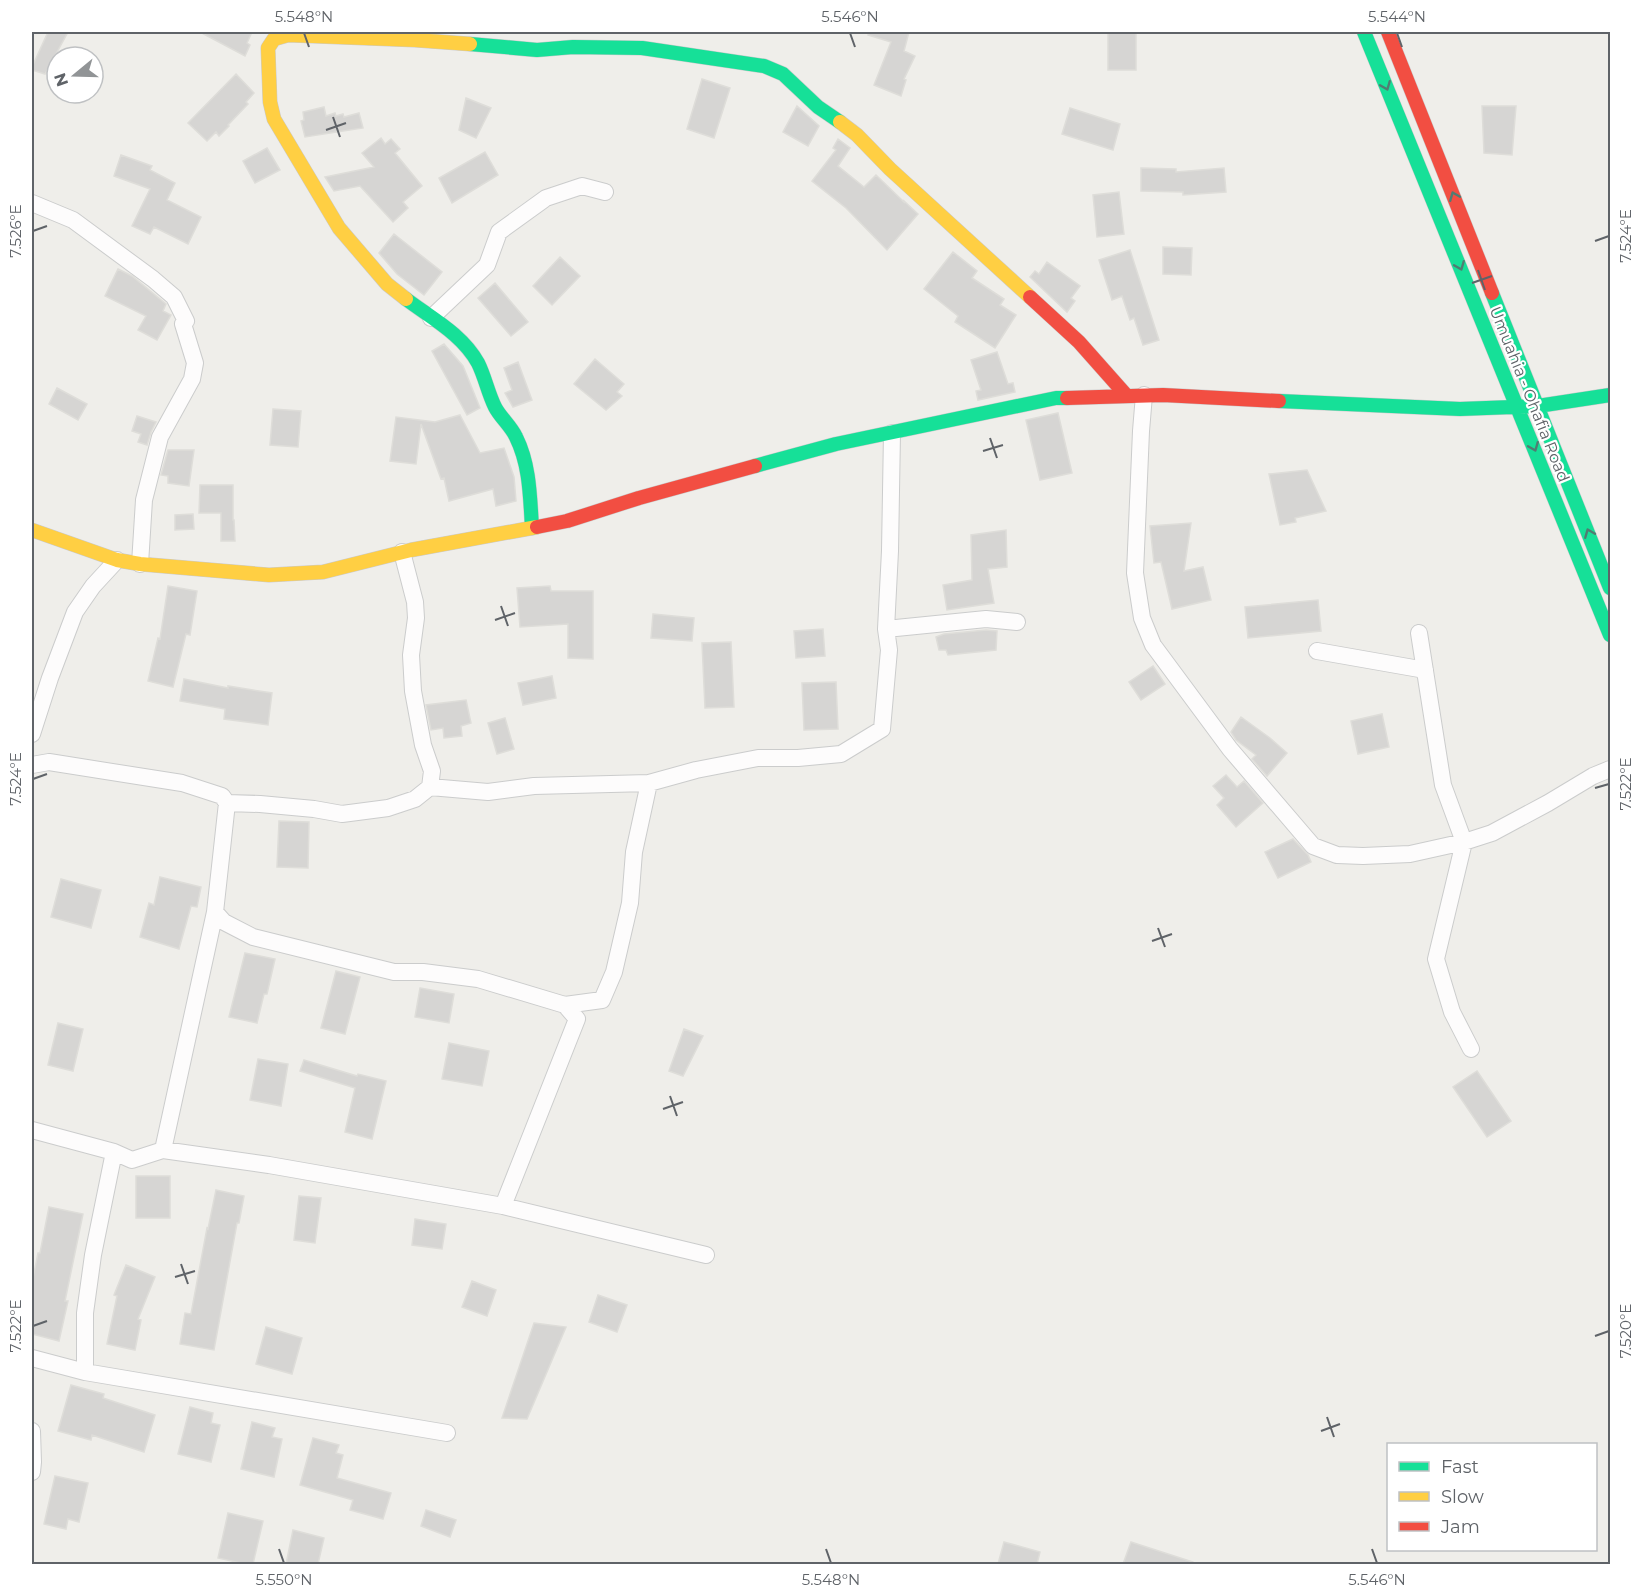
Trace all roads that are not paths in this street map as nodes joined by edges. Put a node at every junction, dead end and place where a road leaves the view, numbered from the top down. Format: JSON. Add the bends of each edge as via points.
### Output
{"nodes":[{"id":1,"x":1364,"y":32,"type":"edge"},
{"id":2,"x":1388,"y":32,"type":"edge"},
{"id":3,"x":605,"y":192,"type":"dead end"},
{"id":4,"x":32,"y":203,"type":"edge"},
{"id":5,"x":431,"y":318,"type":"junction"},
{"id":6,"x":1126,"y":395,"type":"junction"},
{"id":7,"x":1144,"y":395,"type":"junction"},
{"id":8,"x":1611,"y":395,"type":"edge"},
{"id":9,"x":1538,"y":406,"type":"junction"},
{"id":10,"x":1518,"y":408,"type":"junction"},
{"id":11,"x":892,"y":433,"type":"junction"},
{"id":12,"x":532,"y":528,"type":"junction"},
{"id":13,"x":32,"y":530,"type":"edge"},
{"id":14,"x":402,"y":552,"type":"junction"},
{"id":15,"x":117,"y":560,"type":"junction"},
{"id":16,"x":140,"y":564,"type":"junction"},
{"id":17,"x":1611,"y":588,"type":"edge"},
{"id":18,"x":1017,"y":622,"type":"dead end"},
{"id":19,"x":886,"y":628,"type":"junction"},
{"id":20,"x":1419,"y":633,"type":"dead end"},
{"id":21,"x":1611,"y":635,"type":"edge"},
{"id":22,"x":1317,"y":651,"type":"dead end"},
{"id":23,"x":1425,"y":670,"type":"junction"},
{"id":24,"x":32,"y":734,"type":"edge"},
{"id":25,"x":32,"y":765,"type":"edge"},
{"id":26,"x":1611,"y":769,"type":"edge"},
{"id":27,"x":649,"y":783,"type":"junction"},
{"id":28,"x":430,"y":787,"type":"junction"},
{"id":29,"x":227,"y":803,"type":"junction"},
{"id":30,"x":1464,"y":842,"type":"junction"},
{"id":31,"x":215,"y":912,"type":"junction"},
{"id":32,"x":565,"y":1005,"type":"junction"},
{"id":33,"x":1471,"y":1049,"type":"dead end"},
{"id":34,"x":32,"y":1130,"type":"edge"},
{"id":35,"x":163,"y":1150,"type":"junction"},
{"id":36,"x":114,"y":1152,"type":"junction"},
{"id":37,"x":503,"y":1206,"type":"junction"},
{"id":38,"x":706,"y":1255,"type":"dead end"},
{"id":39,"x":32,"y":1358,"type":"edge"},
{"id":40,"x":85,"y":1372,"type":"junction"},
{"id":41,"x":32,"y":1431,"type":"edge"},
{"id":42,"x":447,"y":1433,"type":"dead end"},
{"id":43,"x":32,"y":1472,"type":"edge"}],
"edges":[{"from":1,"to":10,"type":"street","name":"Umuahia - Ohafia Road","one_way":true},
{"from":9,"to":2,"type":"street","name":"Umuahia - Ohafia Road","one_way":true},
{"from":3,"to":5,"type":"street","via":[[582,186],[546,198],[518,218],[499,232],[487,265]]},
{"from":4,"to":16,"type":"street","via":[[73,220],[153,279],[174,297],[186,321],[183,324],[195,363],[192,380],[160,437],[144,500]]},
{"from":5,"to":6,"type":"street","via":[[387,284],[339,228],[274,119],[268,48],[274,39],[288,35],[415,40],[537,50],[642,48],[764,66],[783,74],[818,107],[857,135],[1079,342]]},
{"from":5,"to":12,"type":"street","via":[[448,328],[478,363],[495,407],[516,437],[529,477]]},
{"from":6,"to":7,"type":"street"},
{"from":6,"to":11,"type":"street","via":[[1056,398]]},
{"from":7,"to":10,"type":"street","via":[[1361,406]]},
{"from":7,"to":30,"type":"street","via":[[1135,573],[1142,618],[1153,645],[1230,748],[1313,846],[1336,855],[1363,856],[1410,854]]},
{"from":8,"to":9,"type":"street"},
{"from":9,"to":10,"type":"street"},
{"from":17,"to":9,"type":"street","name":"Umuahia - Ohafia Road","one_way":true},
{"from":10,"to":21,"type":"street","name":"Umuahia - Ohafia Road","one_way":true},
{"from":11,"to":12,"type":"street","via":[[836,444]]},
{"from":11,"to":19,"type":"street"},
{"from":12,"to":14,"type":"street"},
{"from":13,"to":15,"type":"street"},
{"from":14,"to":16,"type":"street","via":[[323,572],[269,575]]},
{"from":14,"to":28,"type":"street","via":[[415,602],[413,691],[432,771]]},
{"from":15,"to":16,"type":"street"},
{"from":15,"to":24,"type":"street","via":[[75,612]]},
{"from":18,"to":19,"type":"street","via":[[986,619]]},
{"from":19,"to":27,"type":"street","via":[[889,650],[882,729],[842,754],[758,758]]},
{"from":20,"to":23,"type":"street"},
{"from":22,"to":23,"type":"street"},
{"from":23,"to":30,"type":"street","via":[[1443,785]]},
{"from":25,"to":29,"type":"street","via":[[49,762],[182,783],[222,796]]},
{"from":26,"to":30,"type":"street","via":[[1492,833]]},
{"from":27,"to":28,"type":"street","via":[[534,786],[488,792]]},
{"from":27,"to":32,"type":"street","via":[[634,852],[630,903],[614,972],[602,1000]]},
{"from":28,"to":29,"type":"street","via":[[415,799],[388,808],[342,814]]},
{"from":29,"to":31,"type":"street"},
{"from":30,"to":33,"type":"street","via":[[1436,959],[1452,1012]]},
{"from":31,"to":32,"type":"street","via":[[224,922],[253,937],[394,972],[478,979]]},
{"from":31,"to":35,"type":"street"},
{"from":32,"to":37,"type":"street","via":[[577,1019]]},
{"from":34,"to":36,"type":"street"},
{"from":35,"to":36,"type":"street","via":[[132,1160]]},
{"from":35,"to":37,"type":"street"},
{"from":36,"to":40,"type":"street","via":[[85,1313]]},
{"from":37,"to":38,"type":"street"},
{"from":39,"to":40,"type":"street"},
{"from":40,"to":42,"type":"street"},
{"from":41,"to":43,"type":"street"}]}
